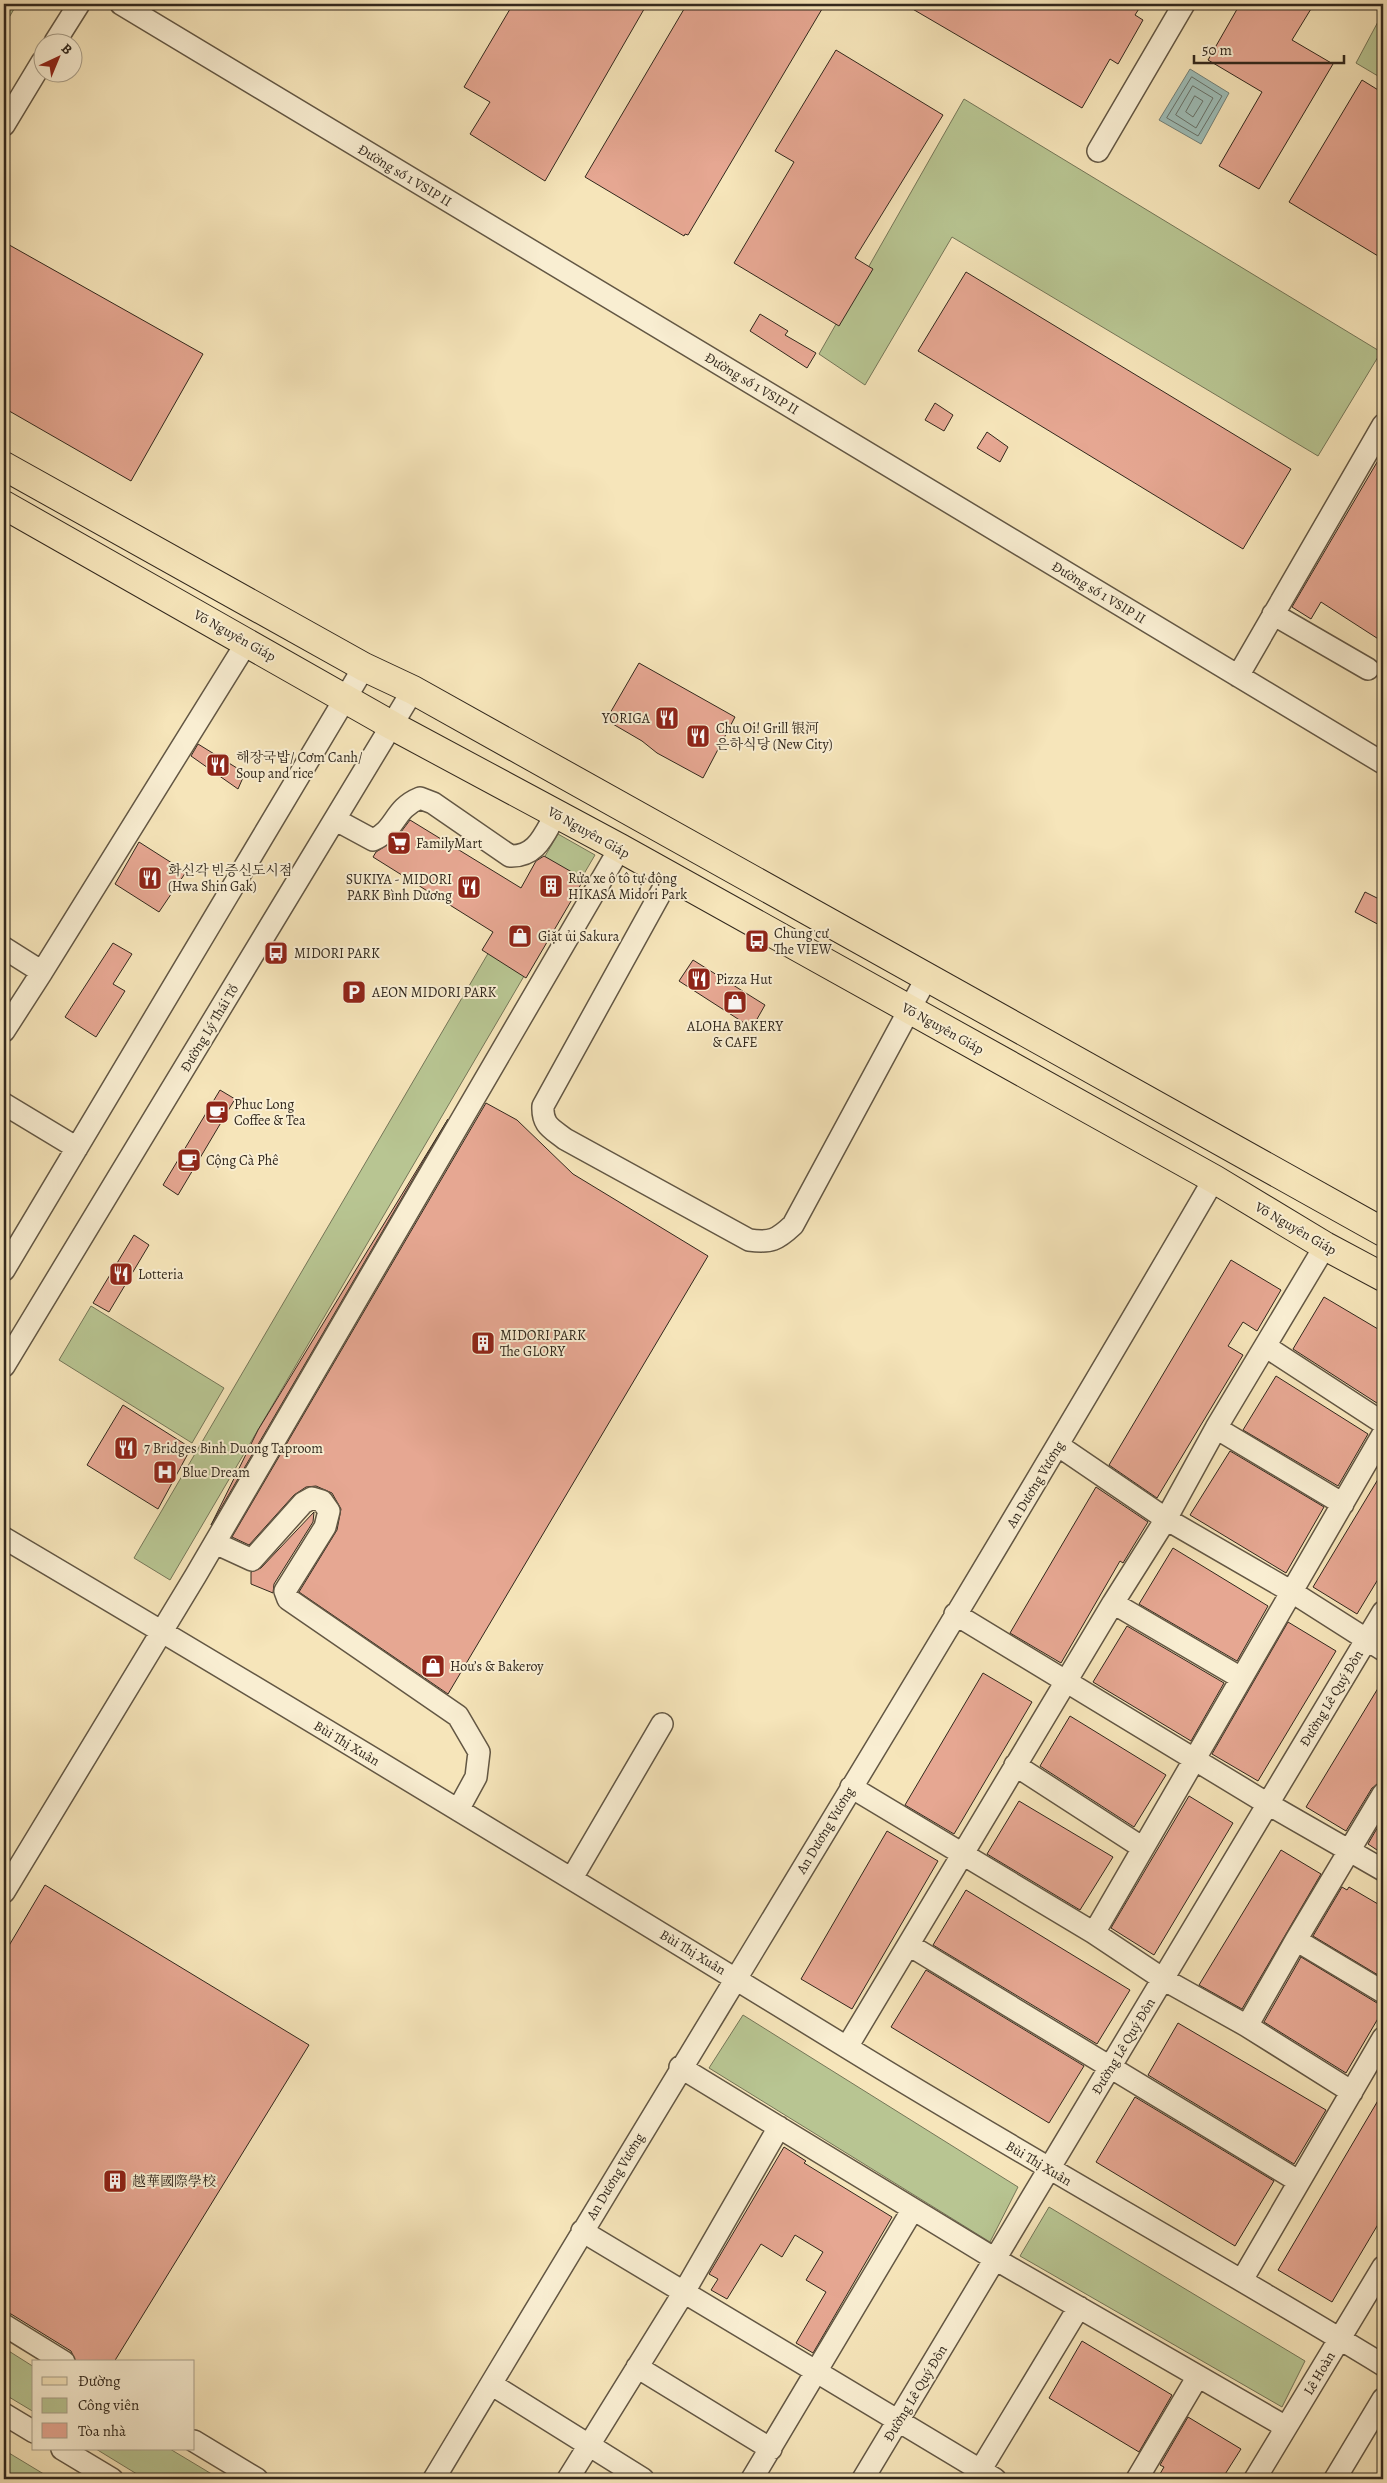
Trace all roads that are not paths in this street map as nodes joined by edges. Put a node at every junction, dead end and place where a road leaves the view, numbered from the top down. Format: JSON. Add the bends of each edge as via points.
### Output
{"nodes":[{"id":1,"x":79,"y":4,"type":"edge"},
{"id":2,"x":121,"y":4,"type":"edge"},
{"id":3,"x":1184,"y":4,"type":"edge"},
{"id":4,"x":61,"y":32,"type":"edge"},
{"id":5,"x":32,"y":79,"type":"edge"},
{"id":6,"x":4,"y":125,"type":"edge"},
{"id":7,"x":1098,"y":150,"type":"dead end"},
{"id":8,"x":1383,"y":426,"type":"edge"},
{"id":9,"x":4,"y":466,"type":"edge"},
{"id":10,"x":4,"y":506,"type":"edge"},
{"id":11,"x":1273,"y":614,"type":"junction"},
{"id":12,"x":247,"y":642,"type":"junction"},
{"id":13,"x":364,"y":668,"type":"junction"},
{"id":14,"x":1368,"y":669,"type":"dead end"},
{"id":15,"x":1238,"y":676,"type":"junction"},
{"id":16,"x":413,"y":690,"type":"junction"},
{"id":17,"x":346,"y":697,"type":"junction"},
{"id":18,"x":393,"y":726,"type":"junction"},
{"id":19,"x":1383,"y":763,"type":"edge"},
{"id":20,"x":556,"y":814,"type":"junction"},
{"id":21,"x":336,"y":820,"type":"junction"},
{"id":22,"x":620,"y":848,"type":"junction"},
{"id":23,"x":670,"y":876,"type":"junction"},
{"id":24,"x":4,"y":948,"type":"edge"},
{"id":25,"x":42,"y":972,"type":"junction"},
{"id":26,"x":927,"y":977,"type":"junction"},
{"id":27,"x":909,"y":1009,"type":"junction"},
{"id":28,"x":4,"y":1031,"type":"edge"},
{"id":29,"x":4,"y":1104,"type":"edge"},
{"id":30,"x":76,"y":1148,"type":"junction"},
{"id":31,"x":1214,"y":1179,"type":"junction"},
{"id":32,"x":1383,"y":1232,"type":"edge"},
{"id":33,"x":1325,"y":1246,"type":"junction"},
{"id":34,"x":4,"y":1270,"type":"edge"},
{"id":35,"x":1383,"y":1277,"type":"edge"},
{"id":36,"x":1265,"y":1346,"type":"junction"},
{"id":37,"x":4,"y":1366,"type":"edge"},
{"id":38,"x":1383,"y":1423,"type":"edge"},
{"id":39,"x":1216,"y":1428,"type":"junction"},
{"id":40,"x":1383,"y":1434,"type":"edge"},
{"id":41,"x":1059,"y":1446,"type":"junction"},
{"id":42,"x":1343,"y":1504,"type":"junction"},
{"id":43,"x":1166,"y":1520,"type":"junction"},
{"id":44,"x":4,"y":1538,"type":"edge"},
{"id":45,"x":215,"y":1543,"type":"junction"},
{"id":46,"x":1292,"y":1592,"type":"junction"},
{"id":47,"x":1113,"y":1604,"type":"junction"},
{"id":48,"x":1383,"y":1612,"type":"edge"},
{"id":49,"x":955,"y":1614,"type":"junction"},
{"id":50,"x":162,"y":1631,"type":"junction"},
{"id":51,"x":1375,"y":1645,"type":"edge"},
{"id":52,"x":1241,"y":1678,"type":"junction"},
{"id":53,"x":1066,"y":1681,"type":"junction"},
{"id":54,"x":662,"y":1724,"type":"dead end"},
{"id":55,"x":1195,"y":1759,"type":"junction"},
{"id":56,"x":1015,"y":1765,"type":"junction"},
{"id":57,"x":851,"y":1787,"type":"junction"},
{"id":58,"x":1383,"y":1794,"type":"edge"},
{"id":59,"x":1268,"y":1804,"type":"junction"},
{"id":60,"x":458,"y":1810,"type":"junction"},
{"id":61,"x":1143,"y":1848,"type":"junction"},
{"id":62,"x":1348,"y":1851,"type":"junction"},
{"id":63,"x":963,"y":1856,"type":"junction"},
{"id":64,"x":1383,"y":1870,"type":"edge"},
{"id":65,"x":572,"y":1878,"type":"junction"},
{"id":66,"x":4,"y":1892,"type":"edge"},
{"id":67,"x":1094,"y":1933,"type":"junction"},
{"id":68,"x":1296,"y":1940,"type":"junction"},
{"id":69,"x":909,"y":1945,"type":"junction"},
{"id":70,"x":735,"y":1977,"type":"junction"},
{"id":71,"x":1163,"y":1979,"type":"junction"},
{"id":72,"x":1383,"y":1992,"type":"edge"},
{"id":73,"x":1247,"y":2026,"type":"junction"},
{"id":74,"x":1383,"y":2038,"type":"edge"},
{"id":75,"x":846,"y":2047,"type":"junction"},
{"id":76,"x":680,"y":2067,"type":"junction"},
{"id":77,"x":1109,"y":2069,"type":"junction"},
{"id":78,"x":1352,"y":2092,"type":"junction"},
{"id":79,"x":779,"y":2127,"type":"junction"},
{"id":80,"x":1049,"y":2169,"type":"junction"},
{"id":81,"x":1298,"y":2181,"type":"junction"},
{"id":82,"x":913,"y":2208,"type":"junction"},
{"id":83,"x":582,"y":2231,"type":"junction"},
{"id":84,"x":995,"y":2259,"type":"junction"},
{"id":85,"x":1383,"y":2267,"type":"edge"},
{"id":86,"x":1242,"y":2280,"type":"junction"},
{"id":87,"x":684,"y":2292,"type":"junction"},
{"id":88,"x":1079,"y":2307,"type":"junction"},
{"id":89,"x":4,"y":2325,"type":"edge"},
{"id":90,"x":1340,"y":2338,"type":"junction"},
{"id":91,"x":61,"y":2360,"type":"edge"},
{"id":92,"x":1383,"y":2365,"type":"edge"},
{"id":93,"x":637,"y":2367,"type":"junction"},
{"id":94,"x":818,"y":2371,"type":"junction"},
{"id":95,"x":1198,"y":2376,"type":"junction"},
{"id":96,"x":491,"y":2384,"type":"junction"},
{"id":97,"x":1383,"y":2399,"type":"edge"},
{"id":98,"x":4,"y":2414,"type":"edge"},
{"id":99,"x":899,"y":2420,"type":"junction"},
{"id":100,"x":1286,"y":2427,"type":"junction"},
{"id":101,"x":32,"y":2431,"type":"edge"},
{"id":102,"x":195,"y":2442,"type":"edge"},
{"id":103,"x":588,"y":2444,"type":"junction"},
{"id":104,"x":771,"y":2449,"type":"junction"},
{"id":105,"x":64,"y":2450,"type":"edge"},
{"id":106,"x":983,"y":2476,"type":"edge"},
{"id":107,"x":112,"y":2479,"type":"edge"},
{"id":108,"x":257,"y":2479,"type":"edge"},
{"id":109,"x":434,"y":2479,"type":"edge"},
{"id":110,"x":568,"y":2479,"type":"edge"},
{"id":111,"x":643,"y":2479,"type":"edge"},
{"id":112,"x":752,"y":2479,"type":"edge"},
{"id":113,"x":863,"y":2479,"type":"edge"},
{"id":114,"x":1137,"y":2479,"type":"edge"},
{"id":115,"x":1255,"y":2479,"type":"edge"},
{"id":116,"x":1335,"y":2479,"type":"edge"}],
"edges":[{"from":1,"to":4,"type":"street"},
{"from":2,"to":15,"type":"street","name":"Đường số 1 VSIP II"},
{"from":3,"to":7,"type":"street"},
{"from":5,"to":6,"type":"street"},
{"from":8,"to":11,"type":"street"},
{"from":9,"to":13,"type":"main road"},
{"from":10,"to":12,"type":"main road","name":"Võ Nguyên Giáp"},
{"from":11,"to":14,"type":"street"},
{"from":11,"to":15,"type":"street"},
{"from":12,"to":17,"type":"main road","name":"Võ Nguyên Giáp"},
{"from":12,"to":25,"type":"street"},
{"from":13,"to":16,"type":"main road"},
{"from":13,"to":17,"type":"street"},
{"from":15,"to":19,"type":"street","name":"Đường số 1 VSIP II"},
{"from":16,"to":18,"type":"street","name":"Đường Lý Thái Tổ"},
{"from":16,"to":26,"type":"main road"},
{"from":17,"to":18,"type":"main road","name":"Võ Nguyên Giáp"},
{"from":17,"to":30,"type":"street"},
{"from":18,"to":20,"type":"main road","name":"Võ Nguyên Giáp"},
{"from":18,"to":21,"type":"street","name":"Đường Lý Thái Tổ"},
{"from":20,"to":21,"type":"street","via":[[532,851],[522,856],[510,856],[433,803],[420,798],[406,804],[385,834],[373,840]]},
{"from":20,"to":22,"type":"main road","name":"Võ Nguyên Giáp"},
{"from":21,"to":37,"type":"street","name":"Đường Lý Thái Tổ"},
{"from":22,"to":23,"type":"main road","name":"Võ Nguyên Giáp"},
{"from":22,"to":45,"type":"street"},
{"from":23,"to":27,"type":"main road","name":"Võ Nguyên Giáp"},
{"from":23,"to":27,"type":"street","via":[[543,1106],[543,1118],[565,1139],[749,1240],[767,1242],[782,1236],[793,1226]]},
{"from":24,"to":25,"type":"street"},
{"from":25,"to":28,"type":"street"},
{"from":26,"to":27,"type":"street"},
{"from":26,"to":32,"type":"main road"},
{"from":27,"to":31,"type":"main road","name":"Võ Nguyên Giáp"},
{"from":29,"to":30,"type":"street"},
{"from":30,"to":34,"type":"street"},
{"from":31,"to":33,"type":"main road","name":"Võ Nguyên Giáp"},
{"from":31,"to":41,"type":"street","name":"An Dương Vương"},
{"from":33,"to":35,"type":"main road","name":"Võ Nguyên Giáp"},
{"from":33,"to":36,"type":"street"},
{"from":36,"to":38,"type":"street"},
{"from":36,"to":39,"type":"street"},
{"from":39,"to":42,"type":"street"},
{"from":39,"to":43,"type":"street"},
{"from":40,"to":42,"type":"street"},
{"from":41,"to":43,"type":"street"},
{"from":41,"to":49,"type":"street","name":"An Dương Vương"},
{"from":42,"to":46,"type":"street"},
{"from":43,"to":46,"type":"street"},
{"from":43,"to":47,"type":"street"},
{"from":44,"to":50,"type":"street","name":"Bùi Thị Xuân"},
{"from":45,"to":50,"type":"street"},
{"from":45,"to":60,"type":"street","via":[[252,1560],[303,1503],[312,1498],[322,1501],[329,1511],[325,1527],[284,1591],[288,1599],[303,1610],[458,1716],[479,1752],[476,1777]]},
{"from":46,"to":51,"type":"street"},
{"from":46,"to":52,"type":"street"},
{"from":47,"to":52,"type":"street"},
{"from":47,"to":53,"type":"street"},
{"from":48,"to":51,"type":"street","name":"Đường Lê Quý Đôn"},
{"from":49,"to":53,"type":"street"},
{"from":49,"to":57,"type":"street","name":"An Dương Vương"},
{"from":50,"to":60,"type":"street","name":"Bùi Thị Xuân"},
{"from":50,"to":66,"type":"street"},
{"from":51,"to":59,"type":"street","name":"Đường Lê Quý Đôn"},
{"from":52,"to":55,"type":"street"},
{"from":53,"to":55,"type":"street"},
{"from":53,"to":56,"type":"street"},
{"from":54,"to":65,"type":"street"},
{"from":55,"to":59,"type":"street"},
{"from":55,"to":61,"type":"street"},
{"from":56,"to":61,"type":"street"},
{"from":56,"to":63,"type":"street"},
{"from":57,"to":63,"type":"street"},
{"from":57,"to":70,"type":"street","name":"An Dương Vương"},
{"from":58,"to":62,"type":"street"},
{"from":59,"to":62,"type":"street"},
{"from":59,"to":71,"type":"street","name":"Đường Lê Quý Đôn"},
{"from":60,"to":65,"type":"street","name":"Bùi Thị Xuân"},
{"from":61,"to":67,"type":"street"},
{"from":62,"to":64,"type":"street"},
{"from":62,"to":68,"type":"street"},
{"from":63,"to":67,"type":"street"},
{"from":63,"to":69,"type":"street"},
{"from":65,"to":70,"type":"street","name":"Bùi Thị Xuân"},
{"from":67,"to":71,"type":"street"},
{"from":68,"to":72,"type":"street"},
{"from":68,"to":73,"type":"street"},
{"from":69,"to":75,"type":"street"},
{"from":69,"to":77,"type":"street"},
{"from":70,"to":75,"type":"street","name":"Bùi Thị Xuân"},
{"from":70,"to":76,"type":"street","name":"An Dương Vương"},
{"from":71,"to":73,"type":"street"},
{"from":71,"to":77,"type":"street","name":"Đường Lê Quý Đôn"},
{"from":73,"to":78,"type":"street"},
{"from":74,"to":78,"type":"street"},
{"from":75,"to":80,"type":"street","name":"Bùi Thị Xuân"},
{"from":76,"to":79,"type":"street"},
{"from":76,"to":83,"type":"street","name":"An Dương Vương"},
{"from":77,"to":80,"type":"street","name":"Đường Lê Quý Đôn"},
{"from":77,"to":81,"type":"street"},
{"from":78,"to":81,"type":"street"},
{"from":79,"to":82,"type":"street"},
{"from":79,"to":87,"type":"street"},
{"from":80,"to":84,"type":"street","name":"Đường Lê Quý Đôn"},
{"from":80,"to":86,"type":"street","name":"Bùi Thị Xuân"},
{"from":81,"to":86,"type":"street"},
{"from":82,"to":84,"type":"street"},
{"from":82,"to":94,"type":"street"},
{"from":83,"to":87,"type":"street"},
{"from":83,"to":96,"type":"street","name":"An Dương Vương"},
{"from":84,"to":88,"type":"street"},
{"from":84,"to":99,"type":"street","name":"Đường Lê Quý Đôn"},
{"from":85,"to":90,"type":"street","name":"Lê Hoàn"},
{"from":86,"to":90,"type":"street","name":"Bùi Thị Xuân"},
{"from":87,"to":93,"type":"street"},
{"from":87,"to":94,"type":"street"},
{"from":88,"to":95,"type":"street"},
{"from":88,"to":106,"type":"street"},
{"from":89,"to":91,"type":"street"},
{"from":90,"to":92,"type":"street","name":"Bùi Thị Xuân"},
{"from":90,"to":100,"type":"street","name":"Lê Hoàn"},
{"from":93,"to":103,"type":"street"},
{"from":93,"to":104,"type":"street"},
{"from":94,"to":99,"type":"street"},
{"from":94,"to":104,"type":"street"},
{"from":95,"to":100,"type":"street"},
{"from":95,"to":114,"type":"street"},
{"from":96,"to":103,"type":"street"},
{"from":96,"to":109,"type":"street","name":"An Dương Vương"},
{"from":97,"to":116,"type":"street"},
{"from":98,"to":101,"type":"street"},
{"from":99,"to":106,"type":"street"},
{"from":99,"to":113,"type":"street","name":"Đường Lê Quý Đôn"},
{"from":100,"to":115,"type":"street","name":"Lê Hoàn"},
{"from":102,"to":108,"type":"street"},
{"from":103,"to":110,"type":"street"},
{"from":103,"to":111,"type":"street"},
{"from":104,"to":112,"type":"street"},
{"from":105,"to":107,"type":"street"}]}
